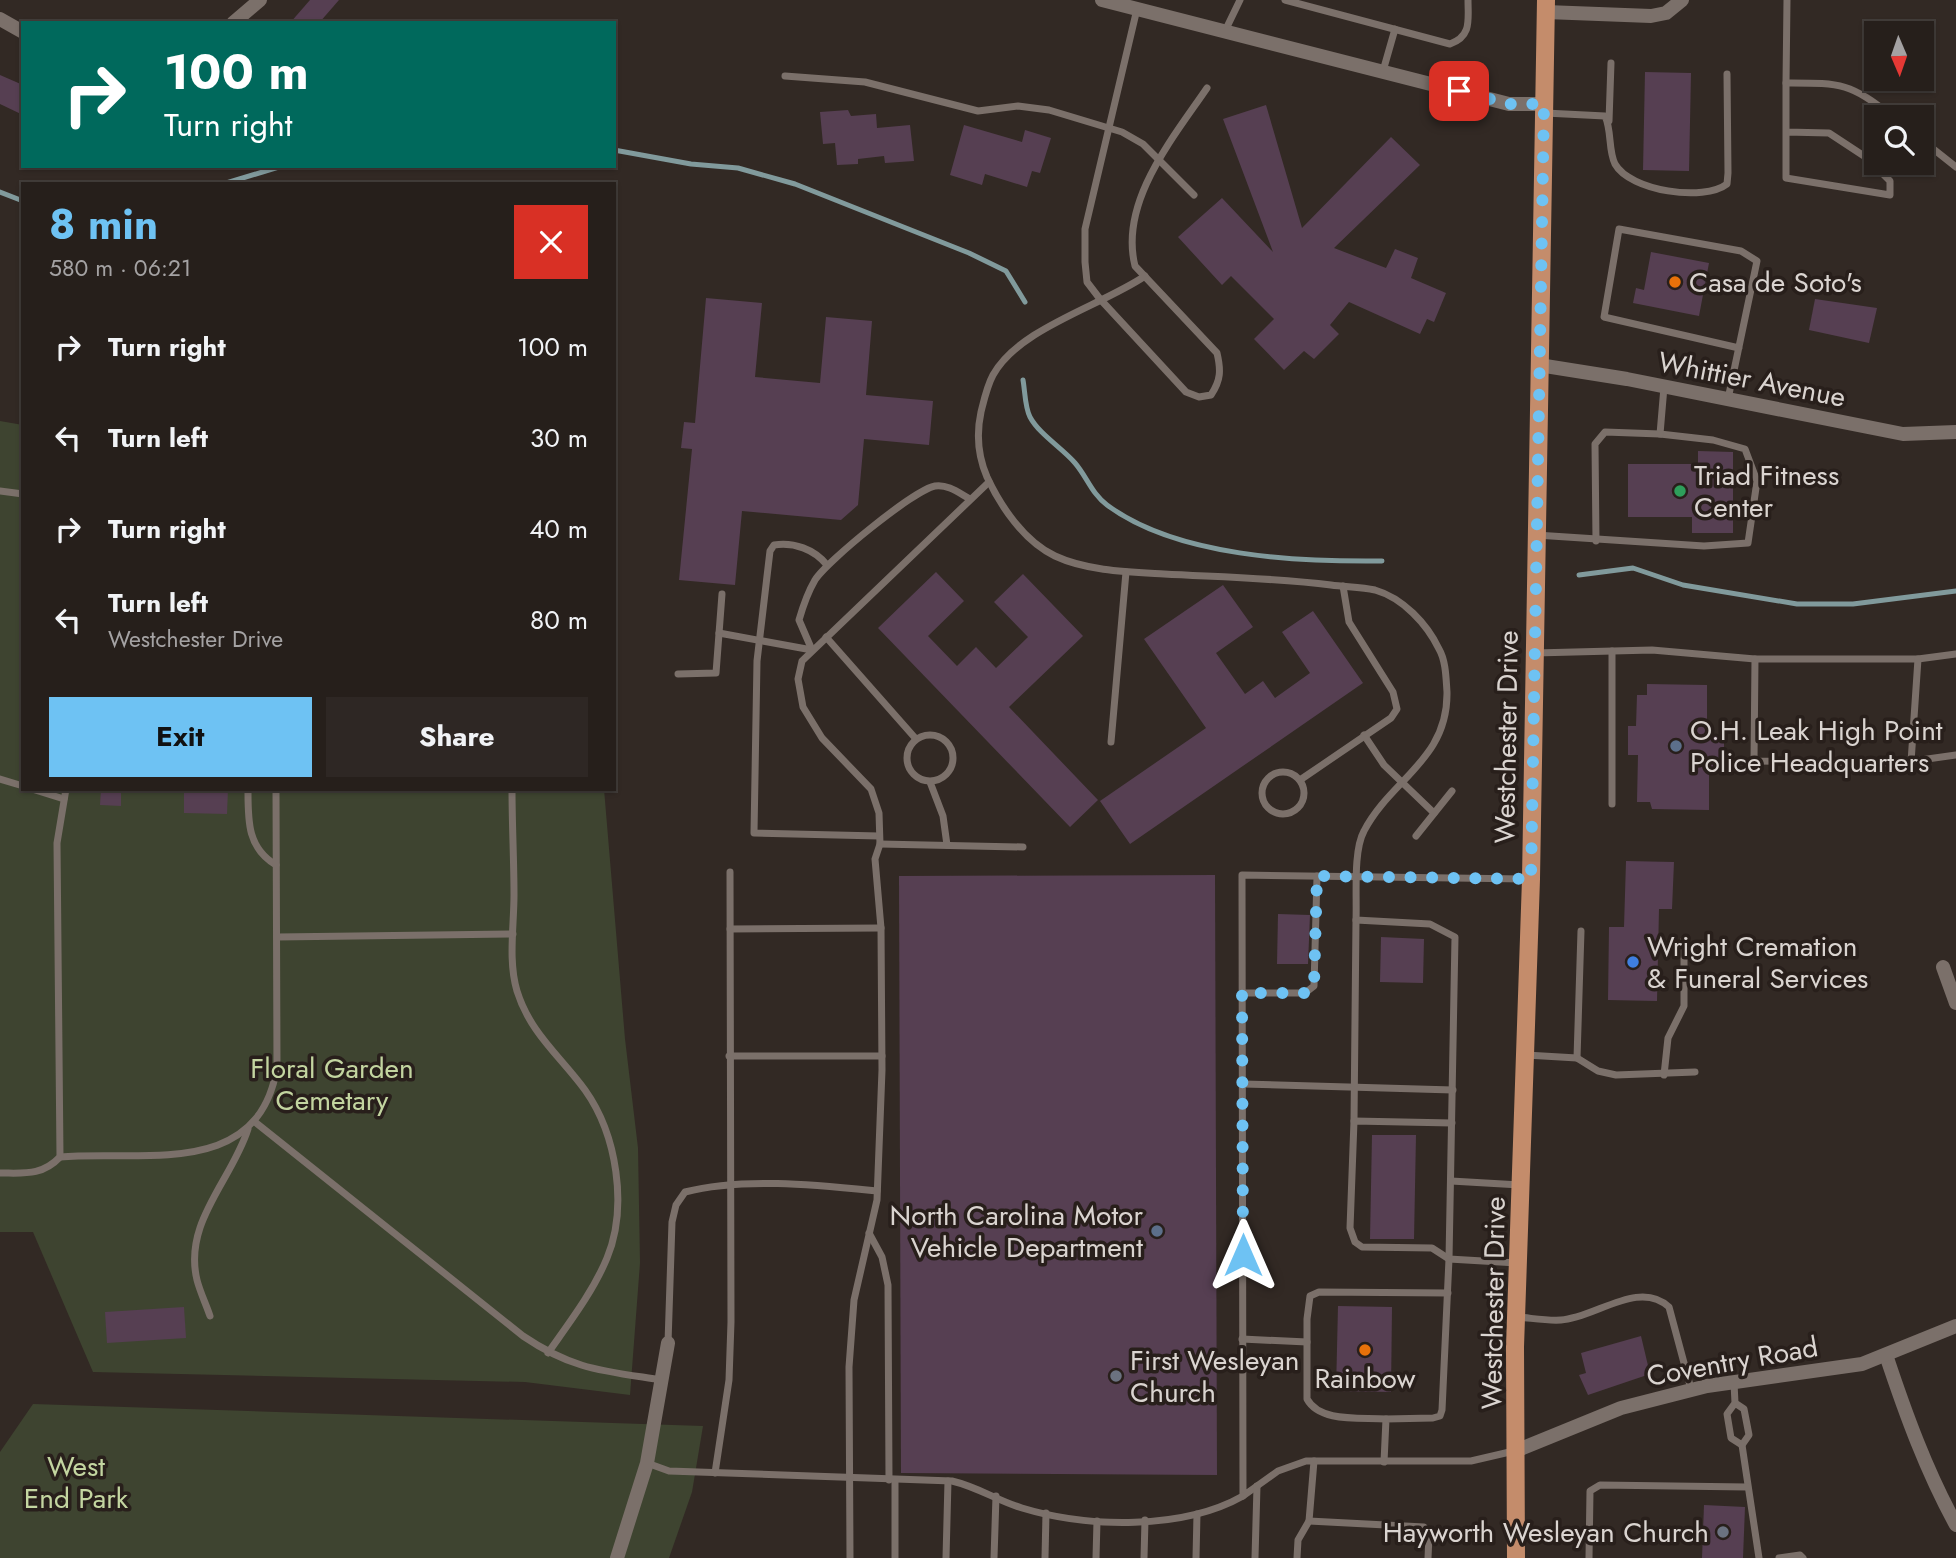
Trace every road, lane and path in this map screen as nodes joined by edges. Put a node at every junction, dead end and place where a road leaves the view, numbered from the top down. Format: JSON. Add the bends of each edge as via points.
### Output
{"nodes":[{"id":1,"x":260,"y":0,"type":"edge"},
{"id":2,"x":1102,"y":0,"type":"edge"},
{"id":3,"x":1240,"y":0,"type":"edge"},
{"id":4,"x":1285,"y":0,"type":"edge"},
{"id":5,"x":1468,"y":0,"type":"edge"},
{"id":6,"x":1682,"y":0,"type":"edge"},
{"id":7,"x":1787,"y":0,"type":"edge"},
{"id":8,"x":1546,"y":6,"type":"edge"},
{"id":9,"x":1137,"y":9,"type":"junction"},
{"id":10,"x":0,"y":19,"type":"edge"},
{"id":11,"x":235,"y":21,"type":"edge"},
{"id":12,"x":1395,"y":29,"type":"junction"},
{"id":13,"x":21,"y":31,"type":"edge"},
{"id":14,"x":1224,"y":31,"type":"junction"},
{"id":15,"x":1611,"y":63,"type":"dead end"},
{"id":16,"x":1383,"y":72,"type":"junction"},
{"id":17,"x":1727,"y":74,"type":"dead end"},
{"id":18,"x":785,"y":76,"type":"dead end"},
{"id":19,"x":1786,"y":83,"type":"junction"},
{"id":20,"x":1207,"y":88,"type":"dead end"},
{"id":21,"x":1877,"y":105,"type":"edge"},
{"id":22,"x":1544,"y":108,"type":"junction"},
{"id":23,"x":1609,"y":125,"type":"junction"},
{"id":24,"x":1107,"y":130,"type":"junction"},
{"id":25,"x":1786,"y":132,"type":"junction"},
{"id":26,"x":1934,"y":150,"type":"edge"},
{"id":27,"x":1160,"y":159,"type":"junction"},
{"id":28,"x":1956,"y":167,"type":"edge"},
{"id":29,"x":1194,"y":195,"type":"dead end"},
{"id":30,"x":1145,"y":276,"type":"junction"},
{"id":31,"x":1100,"y":299,"type":"junction"},
{"id":32,"x":1738,"y":348,"type":"junction"},
{"id":33,"x":1539,"y":365,"type":"junction"},
{"id":34,"x":1664,"y":386,"type":"junction"},
{"id":35,"x":1728,"y":400,"type":"junction"},
{"id":36,"x":1956,"y":432,"type":"edge"},
{"id":37,"x":1660,"y":434,"type":"junction"},
{"id":38,"x":989,"y":482,"type":"junction"},
{"id":39,"x":0,"y":491,"type":"edge"},
{"id":40,"x":21,"y":494,"type":"edge"},
{"id":41,"x":970,"y":499,"type":"junction"},
{"id":42,"x":1536,"y":535,"type":"junction"},
{"id":43,"x":1596,"y":541,"type":"junction"},
{"id":44,"x":827,"y":565,"type":"junction"},
{"id":45,"x":1126,"y":572,"type":"junction"},
{"id":46,"x":1343,"y":586,"type":"junction"},
{"id":47,"x":722,"y":594,"type":"dead end"},
{"id":48,"x":719,"y":633,"type":"junction"},
{"id":49,"x":826,"y":637,"type":"junction"},
{"id":50,"x":759,"y":638,"type":"junction"},
{"id":51,"x":812,"y":650,"type":"junction"},
{"id":52,"x":1612,"y":651,"type":"junction"},
{"id":53,"x":1534,"y":653,"type":"junction"},
{"id":54,"x":1956,"y":654,"type":"edge"},
{"id":55,"x":1755,"y":659,"type":"junction"},
{"id":56,"x":1918,"y":659,"type":"junction"},
{"id":57,"x":678,"y":674,"type":"dead end"},
{"id":58,"x":1364,"y":735,"type":"junction"},
{"id":59,"x":916,"y":739,"type":"junction"},
{"id":60,"x":1111,"y":742,"type":"dead end"},
{"id":61,"x":1956,"y":755,"type":"edge"},
{"id":62,"x":1911,"y":762,"type":"junction"},
{"id":63,"x":0,"y":779,"type":"edge"},
{"id":64,"x":1300,"y":780,"type":"junction"},
{"id":65,"x":930,"y":782,"type":"junction"},
{"id":66,"x":1403,"y":784,"type":"junction"},
{"id":67,"x":21,"y":785,"type":"edge"},
{"id":68,"x":38,"y":791,"type":"edge"},
{"id":69,"x":66,"y":791,"type":"edge"},
{"id":70,"x":248,"y":791,"type":"edge"},
{"id":71,"x":276,"y":791,"type":"edge"},
{"id":72,"x":512,"y":791,"type":"edge"},
{"id":73,"x":1452,"y":791,"type":"dead end"},
{"id":74,"x":64,"y":799,"type":"junction"},
{"id":75,"x":1612,"y":804,"type":"dead end"},
{"id":76,"x":1434,"y":813,"type":"junction"},
{"id":77,"x":880,"y":835,"type":"junction"},
{"id":78,"x":1416,"y":836,"type":"dead end"},
{"id":79,"x":880,"y":844,"type":"junction"},
{"id":80,"x":947,"y":845,"type":"junction"},
{"id":81,"x":1023,"y":847,"type":"dead end"},
{"id":82,"x":276,"y":865,"type":"junction"},
{"id":83,"x":730,"y":872,"type":"dead end"},
{"id":84,"x":1317,"y":876,"type":"junction"},
{"id":85,"x":1358,"y":877,"type":"junction"},
{"id":86,"x":1531,"y":879,"type":"junction"},
{"id":87,"x":1356,"y":920,"type":"junction"},
{"id":88,"x":881,"y":928,"type":"junction"},
{"id":89,"x":730,"y":929,"type":"junction"},
{"id":90,"x":1581,"y":931,"type":"dead end"},
{"id":91,"x":513,"y":933,"type":"junction"},
{"id":92,"x":277,"y":937,"type":"junction"},
{"id":93,"x":1684,"y":940,"type":"dead end"},
{"id":94,"x":1943,"y":967,"type":"dead end"},
{"id":95,"x":1242,"y":993,"type":"junction"},
{"id":96,"x":1956,"y":1003,"type":"edge"},
{"id":97,"x":1525,"y":1055,"type":"junction"},
{"id":98,"x":729,"y":1056,"type":"junction"},
{"id":99,"x":881,"y":1056,"type":"junction"},
{"id":100,"x":1577,"y":1058,"type":"junction"},
{"id":101,"x":1695,"y":1072,"type":"dead end"},
{"id":102,"x":1664,"y":1075,"type":"junction"},
{"id":103,"x":1242,"y":1084,"type":"junction"},
{"id":104,"x":1354,"y":1089,"type":"junction"},
{"id":105,"x":1453,"y":1090,"type":"junction"},
{"id":106,"x":1354,"y":1121,"type":"junction"},
{"id":107,"x":1452,"y":1123,"type":"junction"},
{"id":108,"x":252,"y":1125,"type":"junction"},
{"id":109,"x":60,"y":1157,"type":"junction"},
{"id":110,"x":0,"y":1172,"type":"edge"},
{"id":111,"x":1451,"y":1181,"type":"junction"},
{"id":112,"x":1521,"y":1185,"type":"junction"},
{"id":113,"x":730,"y":1186,"type":"junction"},
{"id":114,"x":877,"y":1191,"type":"junction"},
{"id":115,"x":869,"y":1233,"type":"junction"},
{"id":116,"x":1449,"y":1259,"type":"junction"},
{"id":117,"x":1518,"y":1264,"type":"junction"},
{"id":118,"x":1448,"y":1293,"type":"junction"},
{"id":119,"x":210,"y":1316,"type":"dead end"},
{"id":120,"x":1516,"y":1317,"type":"junction"},
{"id":121,"x":1956,"y":1326,"type":"edge"},
{"id":122,"x":1242,"y":1339,"type":"junction"},
{"id":123,"x":1307,"y":1342,"type":"junction"},
{"id":124,"x":668,"y":1343,"type":"joint"},
{"id":125,"x":548,"y":1353,"type":"junction"},
{"id":126,"x":1886,"y":1355,"type":"junction"},
{"id":127,"x":663,"y":1380,"type":"junction"},
{"id":128,"x":1733,"y":1382,"type":"junction"},
{"id":129,"x":1691,"y":1390,"type":"junction"},
{"id":130,"x":1735,"y":1403,"type":"junction"},
{"id":131,"x":1386,"y":1419,"type":"junction"},
{"id":132,"x":1742,"y":1445,"type":"junction"},
{"id":133,"x":1518,"y":1450,"type":"junction"},
{"id":134,"x":1314,"y":1461,"type":"junction"},
{"id":135,"x":1384,"y":1461,"type":"junction"},
{"id":136,"x":647,"y":1463,"type":"junction"},
{"id":137,"x":715,"y":1473,"type":"junction"},
{"id":138,"x":849,"y":1479,"type":"junction"},
{"id":139,"x":892,"y":1480,"type":"junction"},
{"id":140,"x":948,"y":1481,"type":"junction"},
{"id":141,"x":1257,"y":1486,"type":"junction"},
{"id":142,"x":1747,"y":1487,"type":"junction"},
{"id":143,"x":996,"y":1496,"type":"junction"},
{"id":144,"x":1243,"y":1496,"type":"junction"},
{"id":145,"x":1046,"y":1513,"type":"junction"},
{"id":146,"x":1197,"y":1514,"type":"junction"},
{"id":147,"x":1145,"y":1520,"type":"junction"},
{"id":148,"x":1097,"y":1521,"type":"junction"},
{"id":149,"x":1310,"y":1521,"type":"junction"},
{"id":150,"x":1956,"y":1525,"type":"edge"},
{"id":151,"x":617,"y":1558,"type":"edge"},
{"id":152,"x":850,"y":1558,"type":"edge"},
{"id":153,"x":895,"y":1558,"type":"edge"},
{"id":154,"x":946,"y":1558,"type":"edge"},
{"id":155,"x":994,"y":1558,"type":"edge"},
{"id":156,"x":1045,"y":1558,"type":"edge"},
{"id":157,"x":1096,"y":1558,"type":"edge"},
{"id":158,"x":1144,"y":1558,"type":"edge"},
{"id":159,"x":1196,"y":1558,"type":"edge"},
{"id":160,"x":1255,"y":1558,"type":"edge"},
{"id":161,"x":1297,"y":1558,"type":"edge"},
{"id":162,"x":1428,"y":1558,"type":"edge"},
{"id":163,"x":1516,"y":1558,"type":"edge"},
{"id":164,"x":1589,"y":1558,"type":"edge"},
{"id":165,"x":1759,"y":1558,"type":"edge"},
{"id":166,"x":1779,"y":1558,"type":"edge"},
{"id":167,"x":1803,"y":1558,"type":"edge"}],
"edges":[{"from":1,"to":11,"type":"street"},
{"from":2,"to":9,"type":"street"},
{"from":3,"to":14,"type":"lane"},
{"from":4,"to":12,"type":"lane"},
{"from":5,"to":12,"type":"lane","via":[[1468,30],[1461,40],[1450,44]]},
{"from":6,"to":8,"type":"street","via":[[1666,13],[1651,16]]},
{"from":7,"to":19,"type":"lane"},
{"from":8,"to":22,"type":"main road","name":"Westchester Drive"},
{"from":9,"to":14,"type":"street"},
{"from":9,"to":24,"type":"lane"},
{"from":10,"to":13,"type":"street"},
{"from":12,"to":16,"type":"lane"},
{"from":14,"to":16,"type":"street"},
{"from":15,"to":23,"type":"lane"},
{"from":16,"to":22,"type":"street","via":[[1509,104]]},
{"from":17,"to":23,"type":"lane","via":[[1728,173],[1727,184],[1717,192],[1664,190],[1626,176],[1614,159]]},
{"from":18,"to":24,"type":"lane","via":[[865,82],[978,111],[1018,106],[1049,110]]},
{"from":19,"to":21,"type":"lane","via":[[1851,86]]},
{"from":19,"to":25,"type":"lane"},
{"from":20,"to":27,"type":"lane"},
{"from":22,"to":23,"type":"lane","via":[[1599,113]]},
{"from":22,"to":33,"type":"main road","name":"Westchester Drive"},
{"from":24,"to":27,"type":"lane","via":[[1122,132]]},
{"from":24,"to":31,"type":"lane","via":[[1085,229],[1087,282]]},
{"from":25,"to":25,"type":"lane","via":[[1786,178],[1890,195],[1890,181],[1867,158],[1829,133]]},
{"from":26,"to":28,"type":"lane"},
{"from":27,"to":29,"type":"lane"},
{"from":27,"to":30,"type":"lane","via":[[1145,188],[1133,229],[1135,266]]},
{"from":30,"to":31,"type":"lane"},
{"from":30,"to":31,"type":"lane","via":[[1217,353],[1221,370],[1211,395],[1186,392]]},
{"from":31,"to":38,"type":"lane","via":[[1031,338],[1007,357],[993,376],[978,426],[979,460]]},
{"from":32,"to":32,"type":"lane","via":[[1757,261],[1741,251],[1619,229],[1605,317]]},
{"from":32,"to":35,"type":"lane"},
{"from":33,"to":34,"type":"street","name":"Whittier Avenue"},
{"from":33,"to":42,"type":"main road","name":"Westchester Drive"},
{"from":34,"to":35,"type":"street","name":"Whittier Avenue"},
{"from":34,"to":37,"type":"lane"},
{"from":35,"to":36,"type":"street","name":"Whittier Avenue","via":[[1903,434]]},
{"from":37,"to":43,"type":"lane","via":[[1605,432],[1595,444]]},
{"from":37,"to":43,"type":"lane","via":[[1745,449],[1757,481],[1748,543],[1704,546]]},
{"from":38,"to":41,"type":"lane"},
{"from":38,"to":45,"type":"lane","via":[[998,502],[1020,528],[1054,555]]},
{"from":39,"to":40,"type":"lane"},
{"from":41,"to":44,"type":"lane","via":[[951,488],[935,486],[916,495]]},
{"from":41,"to":49,"type":"lane"},
{"from":42,"to":43,"type":"lane"},
{"from":42,"to":53,"type":"main road","name":"Westchester Drive"},
{"from":44,"to":50,"type":"lane","via":[[805,548],[774,545]]},
{"from":44,"to":51,"type":"lane","via":[[799,620]]},
{"from":45,"to":46,"type":"lane"},
{"from":45,"to":60,"type":"lane"},
{"from":46,"to":58,"type":"lane","via":[[1349,622],[1397,702],[1391,718]]},
{"from":46,"to":66,"type":"lane","via":[[1377,590],[1398,602],[1419,618],[1440,650],[1447,709],[1442,729]]},
{"from":47,"to":48,"type":"lane"},
{"from":48,"to":50,"type":"lane"},
{"from":48,"to":57,"type":"lane","via":[[716,673]]},
{"from":49,"to":51,"type":"lane"},
{"from":49,"to":59,"type":"lane"},
{"from":50,"to":51,"type":"lane"},
{"from":50,"to":77,"type":"lane","via":[[754,833]]},
{"from":51,"to":77,"type":"lane","via":[[802,661],[798,679],[803,707],[822,738],[871,789]]},
{"from":52,"to":53,"type":"lane"},
{"from":52,"to":55,"type":"lane"},
{"from":52,"to":75,"type":"lane"},
{"from":53,"to":86,"type":"main road","name":"Westchester Drive"},
{"from":54,"to":56,"type":"lane"},
{"from":55,"to":56,"type":"lane"},
{"from":55,"to":62,"type":"lane","via":[[1754,761]]},
{"from":56,"to":62,"type":"lane"},
{"from":58,"to":64,"type":"lane"},
{"from":58,"to":66,"type":"lane"},
{"from":59,"to":65,"type":"lane","via":[[907,751],[907,765],[916,778]]},
{"from":59,"to":65,"type":"lane","via":[[931,735],[951,747],[950,770]]},
{"from":61,"to":62,"type":"lane"},
{"from":63,"to":67,"type":"lane"},
{"from":64,"to":64,"type":"lane","via":[[1288,772],[1274,773],[1263,783],[1264,804],[1275,813],[1294,811],[1303,800]]},
{"from":65,"to":80,"type":"lane","via":[[943,816]]},
{"from":66,"to":76,"type":"lane"},
{"from":66,"to":85,"type":"lane","via":[[1382,803],[1363,832]]},
{"from":68,"to":74,"type":"lane"},
{"from":69,"to":74,"type":"lane"},
{"from":70,"to":82,"type":"lane","via":[[248,826],[253,840],[263,858]]},
{"from":71,"to":82,"type":"lane"},
{"from":72,"to":91,"type":"lane"},
{"from":73,"to":76,"type":"lane"},
{"from":74,"to":109,"type":"lane","via":[[57,893]]},
{"from":76,"to":78,"type":"lane"},
{"from":77,"to":79,"type":"lane"},
{"from":79,"to":80,"type":"lane"},
{"from":79,"to":88,"type":"lane","via":[[875,859]]},
{"from":80,"to":81,"type":"lane"},
{"from":82,"to":92,"type":"lane"},
{"from":83,"to":89,"type":"lane"},
{"from":84,"to":85,"type":"lane"},
{"from":84,"to":95,"type":"lane","via":[[1314,986],[1305,993]]},
{"from":84,"to":95,"type":"lane","via":[[1242,875]]},
{"from":85,"to":86,"type":"lane"},
{"from":85,"to":87,"type":"lane"},
{"from":86,"to":97,"type":"main road","name":"Westchester Drive"},
{"from":87,"to":104,"type":"lane"},
{"from":87,"to":105,"type":"lane","via":[[1430,924],[1455,937]]},
{"from":88,"to":89,"type":"lane"},
{"from":88,"to":99,"type":"lane"},
{"from":89,"to":98,"type":"lane"},
{"from":90,"to":100,"type":"lane"},
{"from":91,"to":92,"type":"lane"},
{"from":91,"to":125,"type":"lane","via":[[515,987],[524,1012],[537,1035],[586,1091],[601,1118],[616,1178],[615,1222],[608,1255]]},
{"from":92,"to":108,"type":"lane","via":[[277,1067],[274,1087]]},
{"from":93,"to":102,"type":"lane","via":[[1684,1006],[1668,1038]]},
{"from":94,"to":96,"type":"street"},
{"from":95,"to":103,"type":"lane"},
{"from":97,"to":100,"type":"lane"},
{"from":97,"to":112,"type":"main road","name":"Westchester Drive"},
{"from":98,"to":99,"type":"lane"},
{"from":98,"to":113,"type":"lane"},
{"from":99,"to":114,"type":"lane"},
{"from":100,"to":102,"type":"lane","via":[[1598,1071],[1616,1075]]},
{"from":101,"to":102,"type":"lane"},
{"from":103,"to":104,"type":"lane"},
{"from":103,"to":122,"type":"lane"},
{"from":104,"to":105,"type":"lane"},
{"from":104,"to":106,"type":"lane"},
{"from":105,"to":107,"type":"lane"},
{"from":106,"to":107,"type":"lane"},
{"from":106,"to":116,"type":"lane","via":[[1350,1228],[1355,1242],[1362,1247],[1432,1248]]},
{"from":107,"to":111,"type":"lane"},
{"from":108,"to":109,"type":"lane","via":[[220,1146],[200,1152]]},
{"from":108,"to":119,"type":"lane","via":[[207,1208],[195,1241],[197,1279]]},
{"from":108,"to":125,"type":"lane"},
{"from":109,"to":110,"type":"lane","via":[[34,1174]]},
{"from":111,"to":112,"type":"lane"},
{"from":111,"to":116,"type":"lane"},
{"from":112,"to":117,"type":"main road","name":"Westchester Drive"},
{"from":113,"to":114,"type":"lane","via":[[813,1184]]},
{"from":113,"to":124,"type":"lane","via":[[685,1192],[676,1205]]},
{"from":113,"to":137,"type":"lane","via":[[729,1380]]},
{"from":114,"to":115,"type":"lane"},
{"from":115,"to":138,"type":"lane","via":[[854,1300]]},
{"from":115,"to":139,"type":"lane","via":[[882,1257],[888,1285]]},
{"from":116,"to":117,"type":"lane"},
{"from":116,"to":118,"type":"lane"},
{"from":117,"to":120,"type":"main road","name":"Westchester Drive"},
{"from":118,"to":123,"type":"lane","via":[[1319,1292],[1310,1296]]},
{"from":118,"to":131,"type":"lane","via":[[1440,1416]]},
{"from":120,"to":129,"type":"lane","via":[[1563,1320],[1638,1297],[1660,1298],[1669,1307]]},
{"from":120,"to":133,"type":"main road","name":"Westchester Drive"},
{"from":121,"to":126,"type":"street","name":"Coventry Road"},
{"from":122,"to":123,"type":"lane"},
{"from":122,"to":144,"type":"lane"},
{"from":123,"to":131,"type":"lane","via":[[1307,1399],[1312,1408],[1323,1414]]},
{"from":124,"to":127,"type":"street"},
{"from":125,"to":127,"type":"lane","via":[[571,1364]]},
{"from":126,"to":128,"type":"street","name":"Coventry Road","via":[[1862,1364]]},
{"from":126,"to":150,"type":"street","via":[[1929,1475]]},
{"from":127,"to":136,"type":"street"},
{"from":128,"to":129,"type":"street","name":"Coventry Road"},
{"from":128,"to":130,"type":"lane"},
{"from":129,"to":133,"type":"street","name":"Coventry Road","via":[[1621,1408]]},
{"from":130,"to":132,"type":"lane","via":[[1744,1409],[1749,1435]]},
{"from":130,"to":132,"type":"lane","via":[[1727,1414],[1731,1438]]},
{"from":131,"to":135,"type":"lane"},
{"from":132,"to":142,"type":"lane"},
{"from":133,"to":135,"type":"lane","via":[[1471,1461]]},
{"from":133,"to":163,"type":"main road","name":"Westchester Drive"},
{"from":134,"to":135,"type":"lane"},
{"from":134,"to":141,"type":"lane","via":[[1278,1471]]},
{"from":134,"to":149,"type":"lane"},
{"from":136,"to":137,"type":"lane","via":[[668,1471]]},
{"from":136,"to":151,"type":"street"},
{"from":137,"to":138,"type":"lane"},
{"from":138,"to":139,"type":"lane"},
{"from":138,"to":152,"type":"lane"},
{"from":139,"to":140,"type":"lane"},
{"from":139,"to":153,"type":"lane"},
{"from":140,"to":143,"type":"lane","via":[[977,1486]]},
{"from":140,"to":154,"type":"lane"},
{"from":141,"to":144,"type":"lane"},
{"from":141,"to":160,"type":"lane"},
{"from":142,"to":164,"type":"lane","via":[[1600,1485],[1591,1491]]},
{"from":142,"to":165,"type":"lane"},
{"from":143,"to":145,"type":"lane"},
{"from":143,"to":155,"type":"lane"},
{"from":144,"to":146,"type":"lane"},
{"from":145,"to":148,"type":"lane"},
{"from":145,"to":156,"type":"lane"},
{"from":146,"to":147,"type":"lane"},
{"from":146,"to":159,"type":"lane"},
{"from":147,"to":148,"type":"lane"},
{"from":147,"to":158,"type":"lane"},
{"from":148,"to":157,"type":"lane"},
{"from":149,"to":161,"type":"lane","via":[[1297,1540]]},
{"from":149,"to":162,"type":"lane","via":[[1424,1527],[1429,1536]]},
{"from":166,"to":167,"type":"lane"}]}
